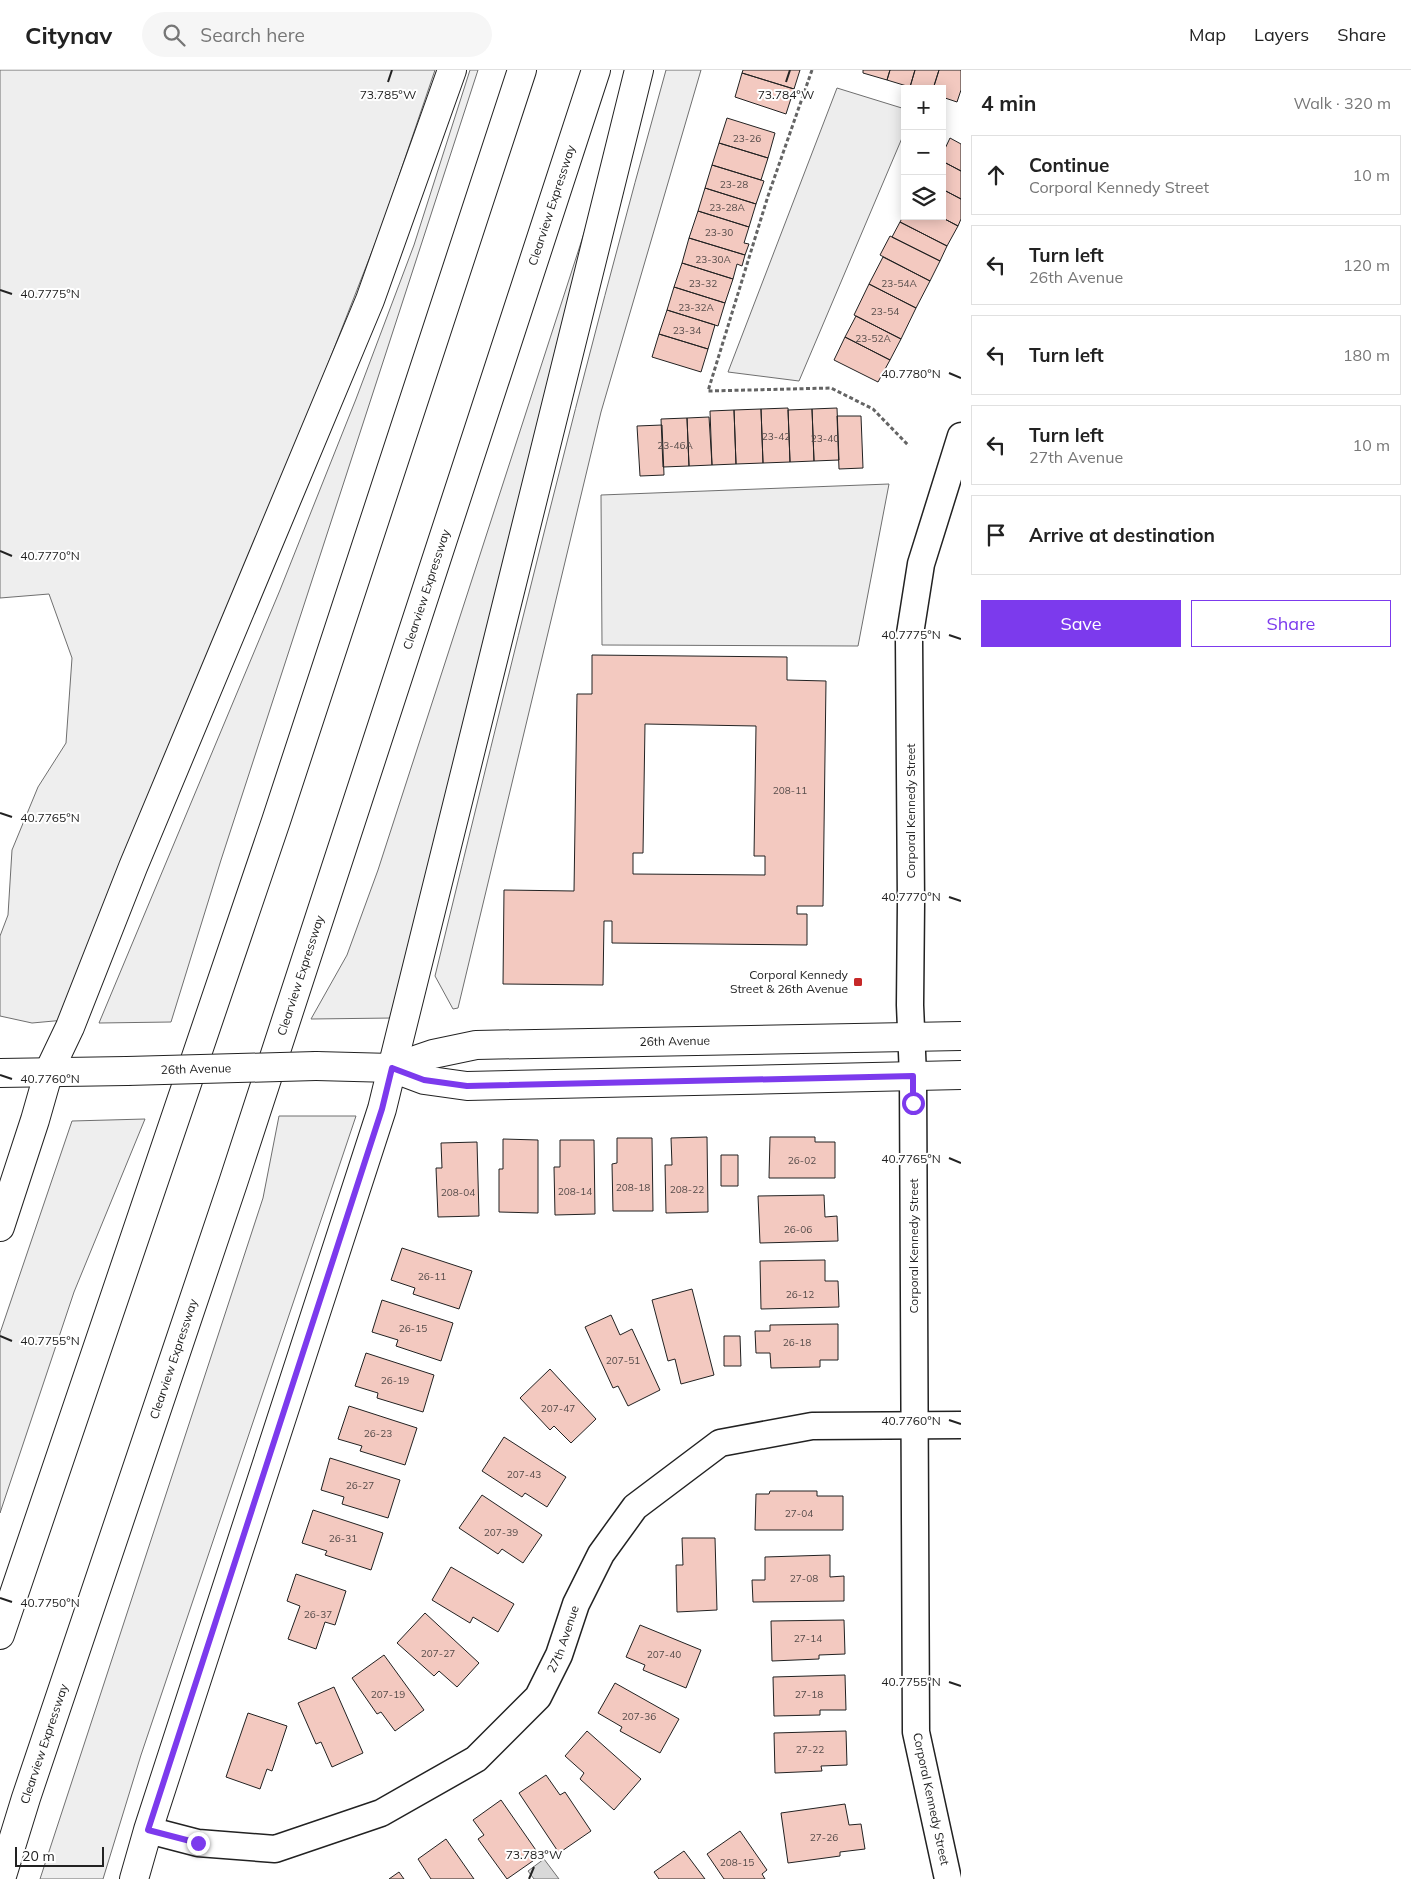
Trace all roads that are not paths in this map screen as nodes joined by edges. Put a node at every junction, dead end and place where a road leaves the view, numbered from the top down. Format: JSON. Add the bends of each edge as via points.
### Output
{"nodes":[{"id":1,"x":452,"y":70,"type":"edge"},
{"id":2,"x":522,"y":70,"type":"edge"},
{"id":3,"x":596,"y":70,"type":"edge"},
{"id":4,"x":639,"y":70,"type":"edge"},
{"id":5,"x":961,"y":436,"type":"edge"},
{"id":6,"x":961,"y":1036,"type":"edge"},
{"id":7,"x":911,"y":1037,"type":"junction"},
{"id":8,"x":392,"y":1068,"type":"junction"},
{"id":9,"x":0,"y":1072,"type":"edge"},
{"id":10,"x":49,"y":1072,"type":"junction"},
{"id":11,"x":961,"y":1075,"type":"edge"},
{"id":12,"x":913,"y":1076,"type":"junction"},
{"id":13,"x":0,"y":1227,"type":"edge"},
{"id":14,"x":961,"y":1424,"type":"edge"},
{"id":15,"x":915,"y":1425,"type":"junction"},
{"id":16,"x":0,"y":1635,"type":"edge"},
{"id":17,"x":148,"y":1830,"type":"junction"},
{"id":18,"x":0,"y":1879,"type":"edge"},
{"id":19,"x":134,"y":1879,"type":"edge"},
{"id":20,"x":948,"y":1879,"type":"edge"}],
"edges":[{"from":1,"to":10,"type":"main road","via":[[370,300]]},
{"from":2,"to":16,"type":"main road","via":[[270,840]]},
{"from":3,"to":18,"type":"main road","name":"Clearview Expressway","via":[[233,1182]]},
{"from":4,"to":8,"type":"main road"},
{"from":5,"to":7,"type":"street","name":"Corporal Kennedy Street","via":[[921,564],[909,640]]},
{"from":6,"to":7,"type":"main road","name":"26th Avenue"},
{"from":7,"to":8,"type":"main road","name":"26th Avenue","via":[[476,1046],[433,1054]]},
{"from":7,"to":12,"type":"street","name":"Corporal Kennedy Street"},
{"from":8,"to":10,"type":"main road","name":"26th Avenue","bridge":true,"via":[[316,1066]]},
{"from":8,"to":12,"type":"main road","name":"26th Avenue","via":[[424,1080],[467,1086]]},
{"from":8,"to":17,"type":"main road","via":[[382,1109]]},
{"from":9,"to":10,"type":"main road","name":"26th Avenue"},
{"from":10,"to":13,"type":"main road"},
{"from":11,"to":12,"type":"main road","name":"26th Avenue"},
{"from":12,"to":15,"type":"street","name":"Corporal Kennedy Street"},
{"from":14,"to":15,"type":"street","name":"27th Avenue"},
{"from":15,"to":17,"type":"street","name":"27th Avenue","via":[[812,1426],[720,1443],[635,1507],[601,1554],[576,1604],[558,1655],[538,1697],[476,1759],[381,1813],[274,1849],[198,1843]]},
{"from":15,"to":20,"type":"street","name":"Corporal Kennedy Street","via":[[916,1732]]},
{"from":17,"to":19,"type":"main road"}]}
